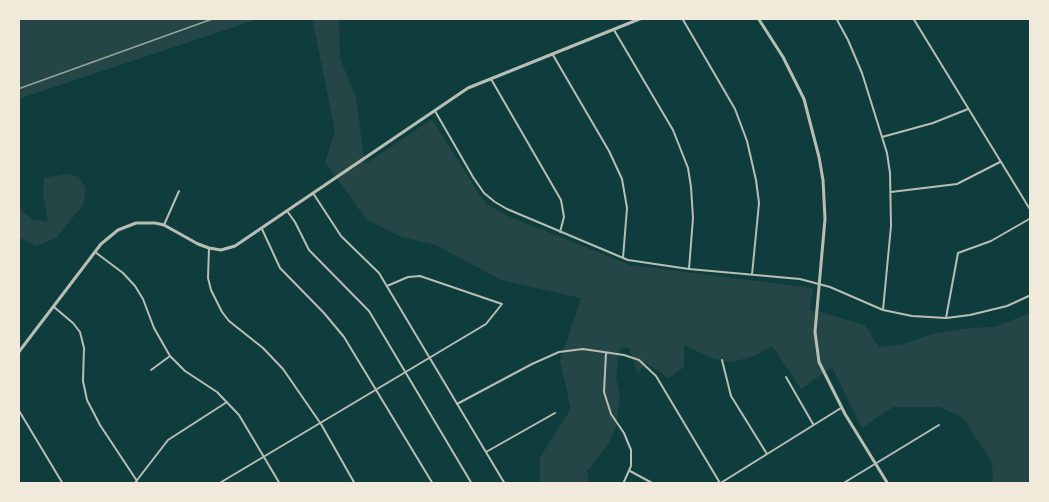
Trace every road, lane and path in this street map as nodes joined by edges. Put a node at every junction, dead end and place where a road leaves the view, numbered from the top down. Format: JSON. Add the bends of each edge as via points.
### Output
{"nodes":[{"id":1,"x":642,"y":18,"type":"edge"},
{"id":2,"x":682,"y":18,"type":"edge"},
{"id":3,"x":758,"y":18,"type":"edge"},
{"id":4,"x":836,"y":18,"type":"edge"},
{"id":5,"x":914,"y":18,"type":"edge"},
{"id":6,"x":614,"y":30,"type":"junction"},
{"id":7,"x":553,"y":54,"type":"junction"},
{"id":8,"x":491,"y":79,"type":"junction"},
{"id":9,"x":968,"y":108,"type":"junction"},
{"id":10,"x":435,"y":111,"type":"junction"},
{"id":11,"x":882,"y":137,"type":"junction"},
{"id":12,"x":1000,"y":162,"type":"junction"},
{"id":13,"x":179,"y":191,"type":"dead end"},
{"id":14,"x":891,"y":192,"type":"junction"},
{"id":15,"x":313,"y":193,"type":"junction"},
{"id":16,"x":287,"y":211,"type":"junction"},
{"id":17,"x":1031,"y":211,"type":"edge"},
{"id":18,"x":1031,"y":218,"type":"edge"},
{"id":19,"x":164,"y":225,"type":"junction"},
{"id":20,"x":262,"y":229,"type":"junction"},
{"id":21,"x":560,"y":232,"type":"junction"},
{"id":22,"x":209,"y":248,"type":"junction"},
{"id":23,"x":95,"y":252,"type":"junction"},
{"id":24,"x":623,"y":258,"type":"junction"},
{"id":25,"x":689,"y":269,"type":"junction"},
{"id":26,"x":752,"y":275,"type":"junction"},
{"id":27,"x":819,"y":284,"type":"junction"},
{"id":28,"x":387,"y":286,"type":"junction"},
{"id":29,"x":1031,"y":295,"type":"edge"},
{"id":30,"x":54,"y":307,"type":"junction"},
{"id":31,"x":883,"y":310,"type":"junction"},
{"id":32,"x":946,"y":318,"type":"junction"},
{"id":33,"x":606,"y":352,"type":"junction"},
{"id":34,"x":18,"y":353,"type":"edge"},
{"id":35,"x":170,"y":356,"type":"junction"},
{"id":36,"x":429,"y":357,"type":"junction"},
{"id":37,"x":722,"y":360,"type":"dead end"},
{"id":38,"x":151,"y":370,"type":"dead end"},
{"id":39,"x":405,"y":373,"type":"junction"},
{"id":40,"x":786,"y":377,"type":"dead end"},
{"id":41,"x":377,"y":389,"type":"junction"},
{"id":42,"x":228,"y":402,"type":"junction"},
{"id":43,"x":457,"y":404,"type":"junction"},
{"id":44,"x":841,"y":407,"type":"junction"},
{"id":45,"x":18,"y":409,"type":"edge"},
{"id":46,"x":555,"y":413,"type":"dead end"},
{"id":47,"x":321,"y":424,"type":"junction"},
{"id":48,"x":813,"y":424,"type":"junction"},
{"id":49,"x":939,"y":424,"type":"dead end"},
{"id":50,"x":486,"y":452,"type":"junction"},
{"id":51,"x":766,"y":454,"type":"junction"},
{"id":52,"x":264,"y":457,"type":"junction"},
{"id":53,"x":876,"y":463,"type":"junction"},
{"id":54,"x":629,"y":471,"type":"junction"},
{"id":55,"x":135,"y":483,"type":"edge"},
{"id":56,"x":63,"y":484,"type":"edge"},
{"id":57,"x":218,"y":484,"type":"edge"},
{"id":58,"x":280,"y":484,"type":"edge"},
{"id":59,"x":356,"y":484,"type":"edge"},
{"id":60,"x":433,"y":484,"type":"edge"},
{"id":61,"x":472,"y":484,"type":"edge"},
{"id":62,"x":505,"y":484,"type":"edge"},
{"id":63,"x":623,"y":484,"type":"edge"},
{"id":64,"x":654,"y":484,"type":"edge"},
{"id":65,"x":719,"y":484,"type":"edge"},
{"id":66,"x":842,"y":484,"type":"edge"},
{"id":67,"x":888,"y":484,"type":"edge"}],
"edges":[{"from":1,"to":6,"type":"street"},
{"from":2,"to":26,"type":"street","via":[[735,109],[747,141],[759,203]]},
{"from":3,"to":27,"type":"street","via":[[804,99],[814,134],[825,205]]},
{"from":4,"to":11,"type":"street","via":[[862,73]]},
{"from":5,"to":9,"type":"street"},
{"from":6,"to":7,"type":"street"},
{"from":6,"to":25,"type":"street","via":[[673,130],[688,168],[693,218]]},
{"from":7,"to":8,"type":"street"},
{"from":7,"to":24,"type":"street","via":[[622,180],[627,208]]},
{"from":8,"to":10,"type":"street","via":[[468,87]]},
{"from":8,"to":21,"type":"street","via":[[561,200],[564,217]]},
{"from":9,"to":11,"type":"street","via":[[933,123]]},
{"from":9,"to":12,"type":"street"},
{"from":10,"to":15,"type":"street"},
{"from":10,"to":21,"type":"street","via":[[489,198]]},
{"from":11,"to":14,"type":"street"},
{"from":12,"to":14,"type":"street","via":[[957,184]]},
{"from":12,"to":17,"type":"street"},
{"from":13,"to":19,"type":"street"},
{"from":14,"to":31,"type":"street"},
{"from":15,"to":16,"type":"street"},
{"from":15,"to":28,"type":"street","via":[[341,236]]},
{"from":16,"to":20,"type":"street"},
{"from":16,"to":39,"type":"street","via":[[309,250],[369,311]]},
{"from":18,"to":32,"type":"street","via":[[992,241],[958,253]]},
{"from":19,"to":22,"type":"street"},
{"from":19,"to":23,"type":"street","via":[[142,223],[123,227],[106,238]]},
{"from":20,"to":22,"type":"street","via":[[235,246]]},
{"from":20,"to":41,"type":"street","via":[[280,268],[339,330]]},
{"from":21,"to":24,"type":"street"},
{"from":22,"to":47,"type":"street","via":[[208,278],[222,312],[273,357]]},
{"from":23,"to":30,"type":"street"},
{"from":23,"to":35,"type":"street","via":[[135,286]]},
{"from":24,"to":25,"type":"street"},
{"from":25,"to":26,"type":"street"},
{"from":26,"to":27,"type":"street"},
{"from":27,"to":31,"type":"street"},
{"from":27,"to":44,"type":"street","via":[[815,332],[819,362]]},
{"from":28,"to":36,"type":"street"},
{"from":28,"to":36,"type":"street","via":[[420,276],[502,304],[486,324]]},
{"from":29,"to":32,"type":"street","via":[[1007,306]]},
{"from":30,"to":34,"type":"street"},
{"from":30,"to":55,"type":"street","via":[[80,332],[87,400]]},
{"from":31,"to":32,"type":"street"},
{"from":33,"to":43,"type":"street","via":[[560,352]]},
{"from":33,"to":54,"type":"street","via":[[604,393],[631,450]]},
{"from":33,"to":65,"type":"street","via":[[639,360],[656,376]]},
{"from":35,"to":38,"type":"street"},
{"from":35,"to":42,"type":"street"},
{"from":36,"to":39,"type":"street"},
{"from":36,"to":43,"type":"street"},
{"from":37,"to":51,"type":"street","via":[[731,396]]},
{"from":39,"to":41,"type":"street"},
{"from":39,"to":61,"type":"street"},
{"from":40,"to":48,"type":"street"},
{"from":41,"to":47,"type":"street"},
{"from":41,"to":60,"type":"street"},
{"from":42,"to":52,"type":"street"},
{"from":42,"to":55,"type":"street","via":[[168,440]]},
{"from":43,"to":50,"type":"street"},
{"from":44,"to":48,"type":"street"},
{"from":44,"to":53,"type":"street"},
{"from":45,"to":56,"type":"street"},
{"from":46,"to":50,"type":"street"},
{"from":47,"to":52,"type":"street"},
{"from":47,"to":59,"type":"street"},
{"from":48,"to":51,"type":"street"},
{"from":49,"to":53,"type":"street"},
{"from":50,"to":62,"type":"street"},
{"from":51,"to":65,"type":"street"},
{"from":52,"to":57,"type":"street"},
{"from":52,"to":58,"type":"street"},
{"from":53,"to":66,"type":"street"},
{"from":53,"to":67,"type":"street"},
{"from":54,"to":63,"type":"street"},
{"from":54,"to":64,"type":"street"}]}
